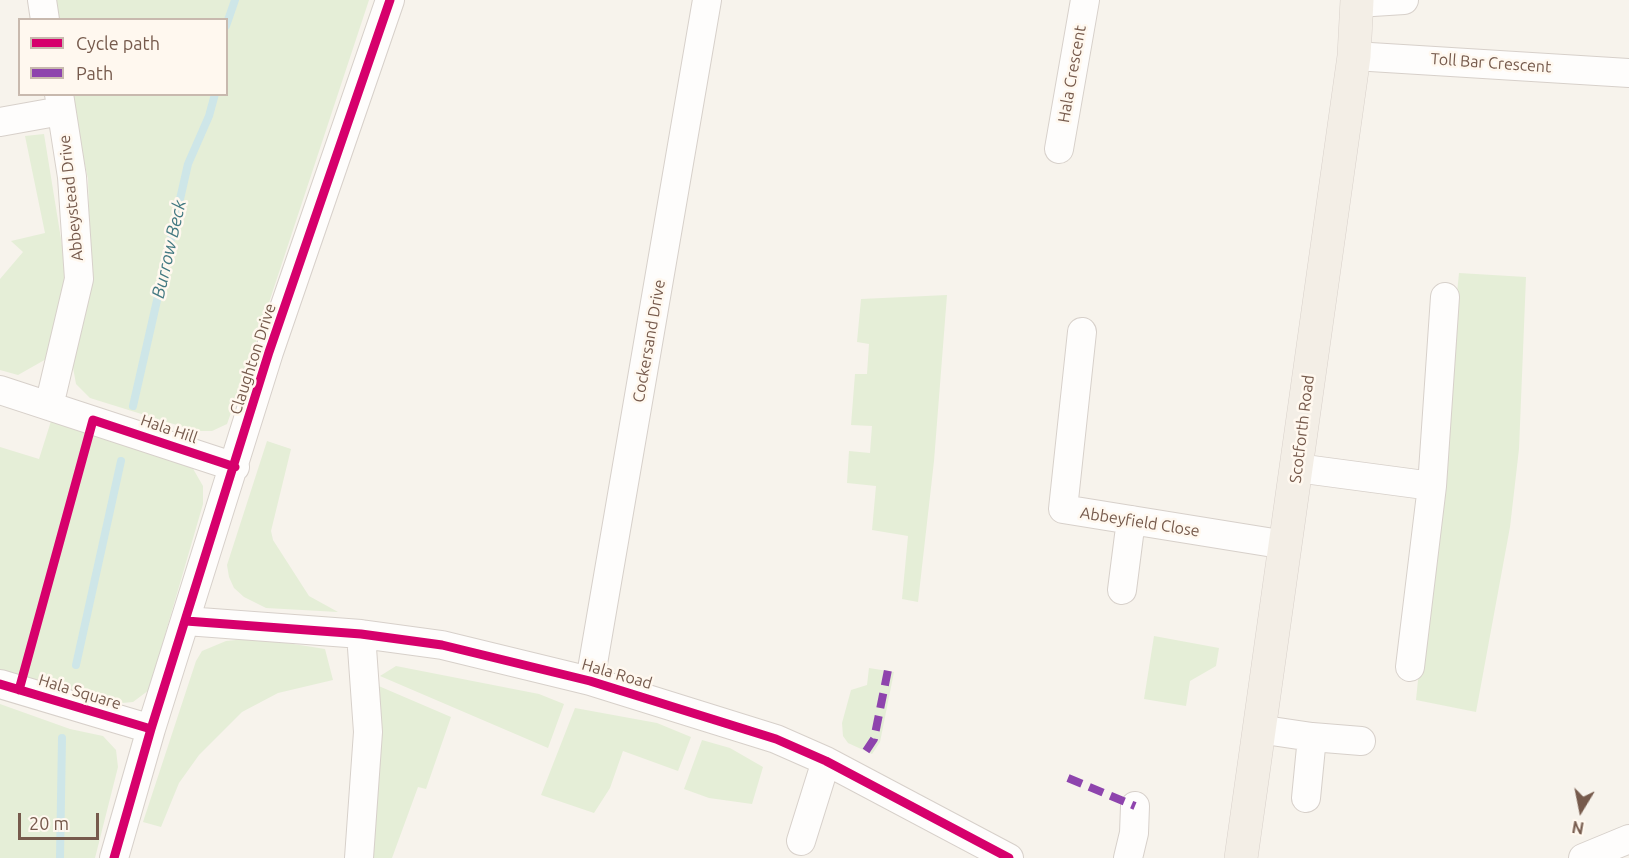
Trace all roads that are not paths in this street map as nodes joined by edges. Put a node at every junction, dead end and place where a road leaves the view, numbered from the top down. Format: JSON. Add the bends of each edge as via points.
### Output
{"nodes":[{"id":1,"x":42,"y":0,"type":"edge"},
{"id":2,"x":390,"y":0,"type":"edge"},
{"id":3,"x":707,"y":0,"type":"edge"},
{"id":4,"x":1086,"y":0,"type":"edge"},
{"id":5,"x":1404,"y":0,"type":"edge"},
{"id":6,"x":1357,"y":2,"type":"edge"},
{"id":7,"x":45,"y":18,"type":"edge"},
{"id":8,"x":1354,"y":56,"type":"junction"},
{"id":9,"x":1629,"y":73,"type":"edge"},
{"id":10,"x":60,"y":103,"type":"edge"},
{"id":11,"x":0,"y":122,"type":"edge"},
{"id":12,"x":1059,"y":149,"type":"dead end"},
{"id":13,"x":1445,"y":297,"type":"dead end"},
{"id":14,"x":1082,"y":332,"type":"dead end"},
{"id":15,"x":0,"y":390,"type":"edge"},
{"id":16,"x":49,"y":405,"type":"junction"},
{"id":17,"x":235,"y":467,"type":"junction"},
{"id":18,"x":1297,"y":468,"type":"junction"},
{"id":19,"x":1432,"y":486,"type":"junction"},
{"id":20,"x":1131,"y":520,"type":"junction"},
{"id":21,"x":1286,"y":545,"type":"junction"},
{"id":22,"x":1122,"y":590,"type":"dead end"},
{"id":23,"x":186,"y":621,"type":"junction"},
{"id":24,"x":361,"y":634,"type":"junction"},
{"id":25,"x":1410,"y":667,"type":"dead end"},
{"id":26,"x":590,"y":681,"type":"junction"},
{"id":27,"x":0,"y":684,"type":"edge"},
{"id":28,"x":151,"y":729,"type":"junction"},
{"id":29,"x":1258,"y":729,"type":"junction"},
{"id":30,"x":1312,"y":736,"type":"junction"},
{"id":31,"x":1360,"y":741,"type":"dead end"},
{"id":32,"x":826,"y":762,"type":"junction"},
{"id":33,"x":1306,"y":798,"type":"dead end"},
{"id":34,"x":1135,"y":806,"type":"dead end"},
{"id":35,"x":1629,"y":839,"type":"edge"},
{"id":36,"x":801,"y":841,"type":"dead end"},
{"id":37,"x":117,"y":857,"type":"edge"},
{"id":38,"x":359,"y":858,"type":"edge"},
{"id":39,"x":1009,"y":858,"type":"edge"},
{"id":40,"x":1128,"y":858,"type":"edge"},
{"id":41,"x":1241,"y":858,"type":"edge"},
{"id":42,"x":1583,"y":858,"type":"edge"}],
"edges":[{"from":1,"to":7,"type":"street"},
{"from":2,"to":17,"type":"street","name":"Claughton Drive","via":[[269,352]]},
{"from":3,"to":26,"type":"street","name":"Cockersand Drive"},
{"from":4,"to":12,"type":"street","name":"Hala Crescent"},
{"from":5,"to":6,"type":"street"},
{"from":6,"to":8,"type":"main road","name":"Scotforth Road"},
{"from":8,"to":9,"type":"street","name":"Toll Bar Crescent"},
{"from":8,"to":18,"type":"main road","name":"Scotforth Road"},
{"from":10,"to":11,"type":"street"},
{"from":10,"to":16,"type":"street","name":"Abbeystead Drive","via":[[73,189],[79,279]]},
{"from":13,"to":19,"type":"street"},
{"from":14,"to":20,"type":"street","name":"Abbeyfield Close","via":[[1063,509]]},
{"from":15,"to":16,"type":"street","name":"Hala Hill"},
{"from":16,"to":17,"type":"street","name":"Hala Hill"},
{"from":17,"to":23,"type":"street","name":"Claughton Drive"},
{"from":18,"to":19,"type":"street"},
{"from":18,"to":21,"type":"main road","name":"Scotforth Road"},
{"from":19,"to":25,"type":"street"},
{"from":20,"to":21,"type":"street","name":"Abbeyfield Close"},
{"from":20,"to":22,"type":"street"},
{"from":21,"to":29,"type":"main road","name":"Scotforth Road"},
{"from":23,"to":24,"type":"street","name":"Hala Road"},
{"from":23,"to":28,"type":"street","name":"Claughton Drive"},
{"from":24,"to":26,"type":"street","name":"Hala Road","via":[[467,650]]},
{"from":24,"to":38,"type":"street","via":[[368,732]]},
{"from":26,"to":32,"type":"street","name":"Hala Road","via":[[743,728]]},
{"from":27,"to":28,"type":"street","name":"Hala Square"},
{"from":28,"to":37,"type":"street","name":"Claughton Drive"},
{"from":29,"to":30,"type":"street"},
{"from":29,"to":41,"type":"main road","name":"Scotforth Road"},
{"from":30,"to":31,"type":"street"},
{"from":30,"to":33,"type":"street"},
{"from":32,"to":36,"type":"street"},
{"from":32,"to":39,"type":"street","name":"Hala Road"},
{"from":34,"to":40,"type":"street"},
{"from":35,"to":42,"type":"street"}]}
